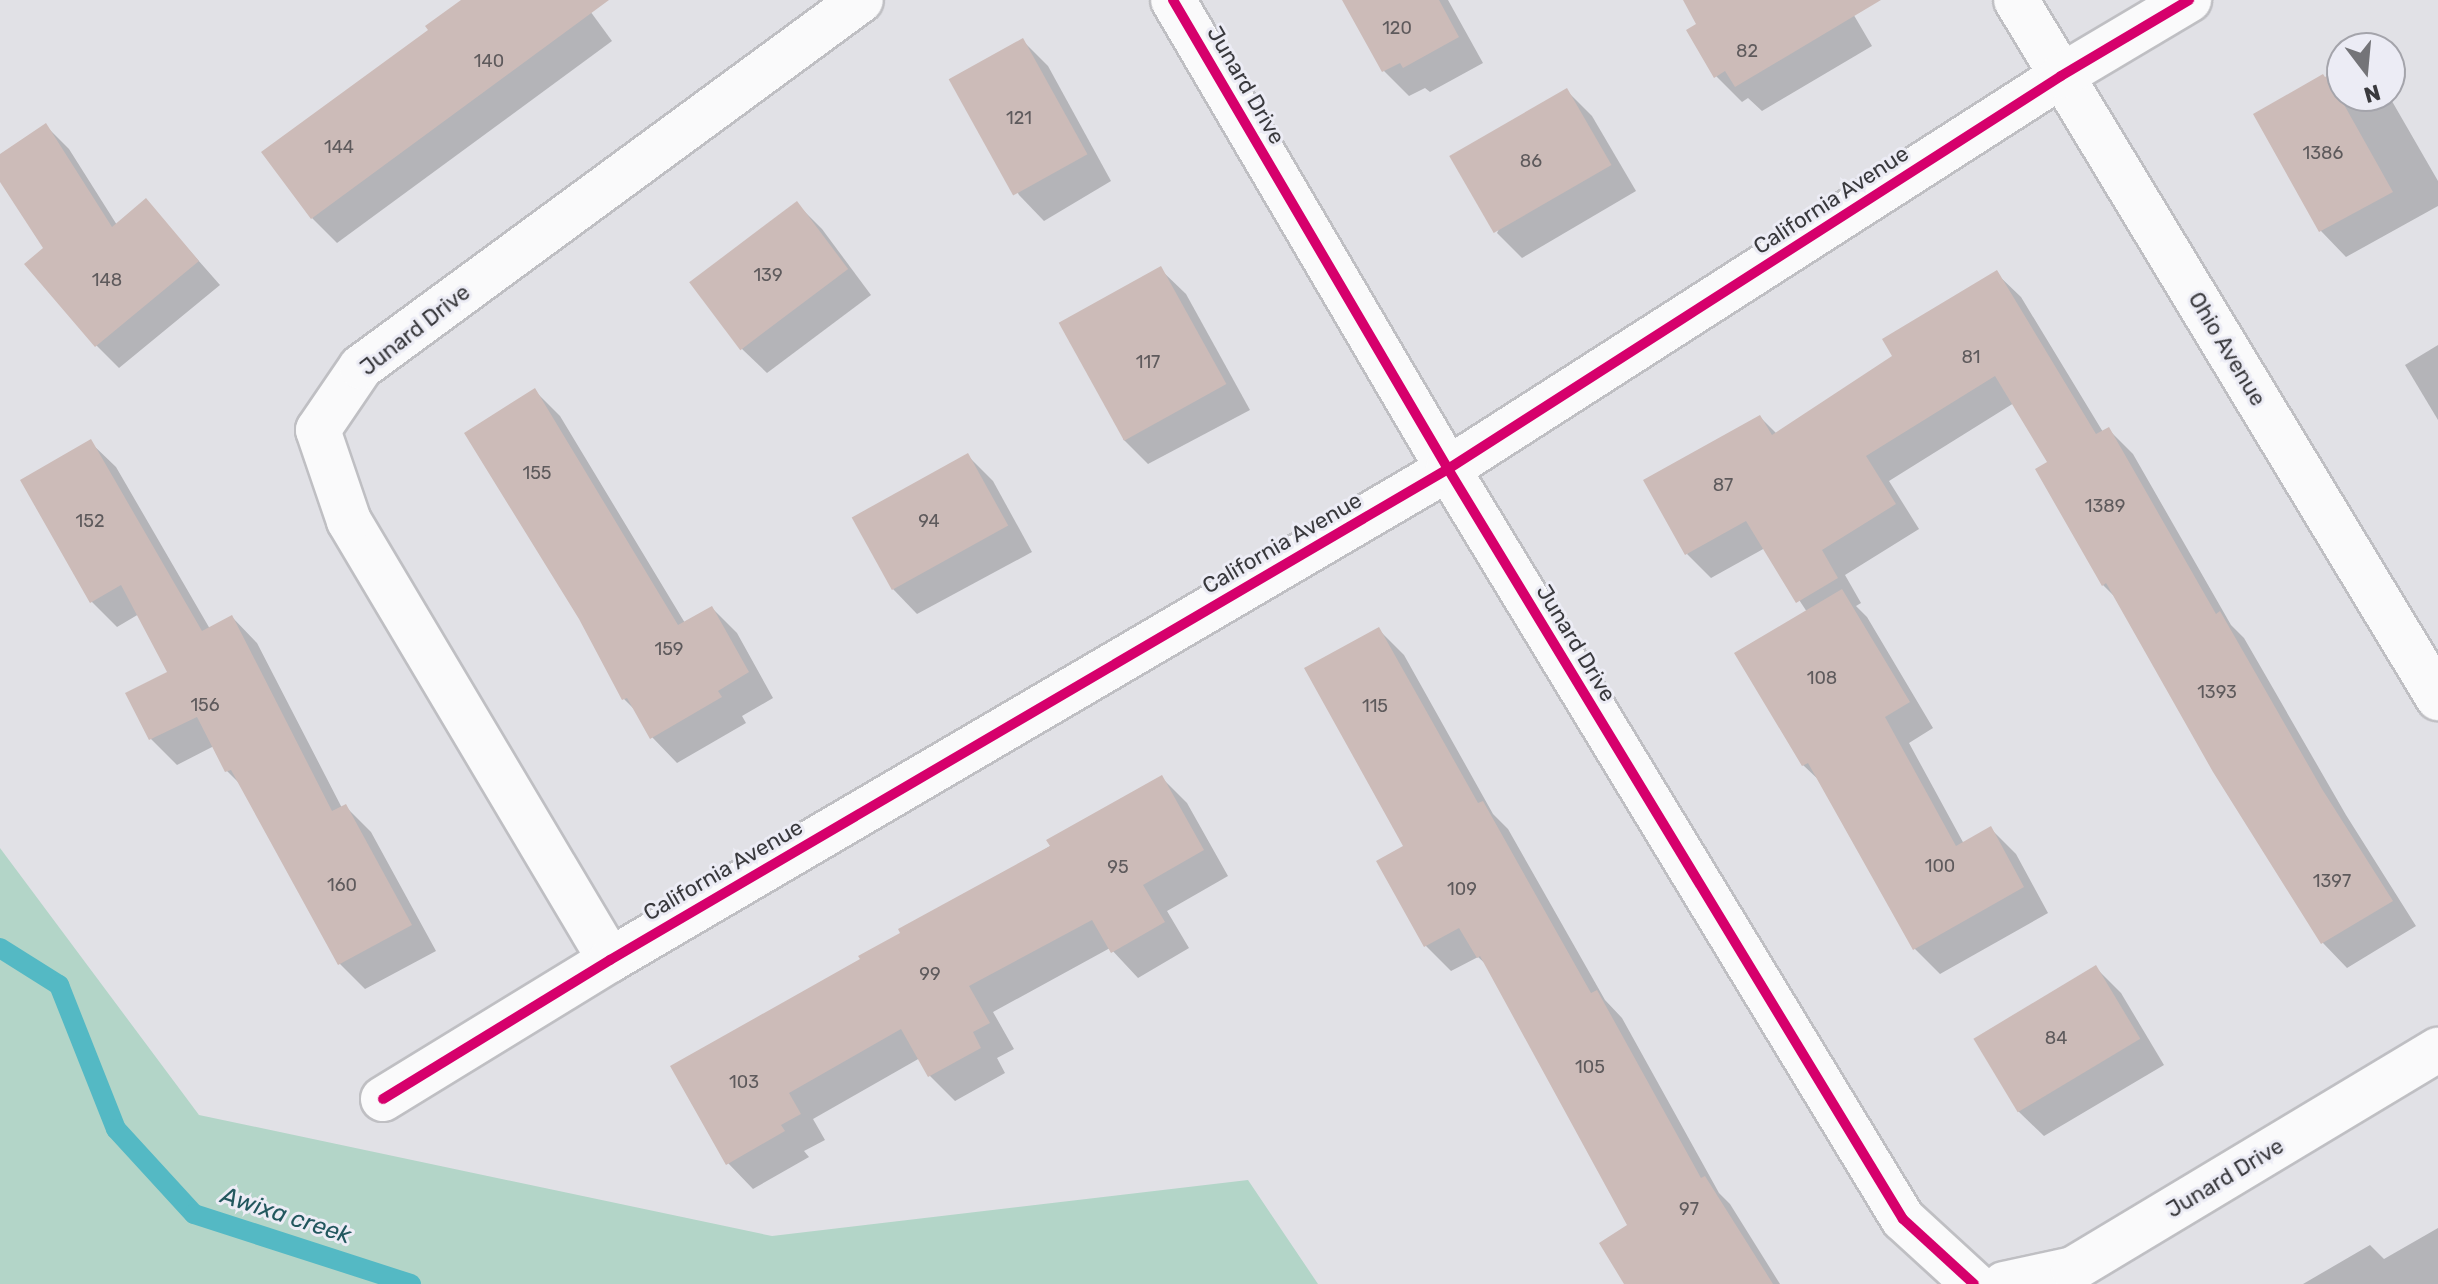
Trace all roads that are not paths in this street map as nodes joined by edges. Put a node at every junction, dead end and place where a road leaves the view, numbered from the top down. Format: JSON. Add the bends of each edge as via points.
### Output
{"nodes":[{"id":1,"x":861,"y":0,"type":"edge"},
{"id":2,"x":1173,"y":0,"type":"edge"},
{"id":3,"x":2016,"y":0,"type":"edge"},
{"id":4,"x":2189,"y":0,"type":"edge"},
{"id":5,"x":2061,"y":76,"type":"junction"},
{"id":6,"x":1448,"y":469,"type":"junction"},
{"id":7,"x":2438,"y":698,"type":"edge"},
{"id":8,"x":610,"y":960,"type":"junction"},
{"id":9,"x":2438,"y":1050,"type":"edge"},
{"id":10,"x":383,"y":1099,"type":"dead end"},
{"id":11,"x":1974,"y":1284,"type":"edge"},
{"id":12,"x":2004,"y":1284,"type":"edge"}],
"edges":[{"from":1,"to":8,"type":"street","name":"Junard Drive","via":[[361,367],[318,430],[349,521]]},
{"from":2,"to":6,"type":"street","name":"Junard Drive"},
{"from":3,"to":5,"type":"street","name":"Ohio Avenue"},
{"from":4,"to":5,"type":"street","name":"California Avenue"},
{"from":5,"to":6,"type":"street","name":"California Avenue"},
{"from":5,"to":7,"type":"street","name":"Ohio Avenue"},
{"from":6,"to":8,"type":"street","name":"California Avenue"},
{"from":6,"to":11,"type":"street","name":"Junard Drive","via":[[1903,1219]]},
{"from":8,"to":10,"type":"street","name":"California Avenue"},
{"from":9,"to":12,"type":"street","name":"Junard Drive","via":[[2073,1269]]}]}
